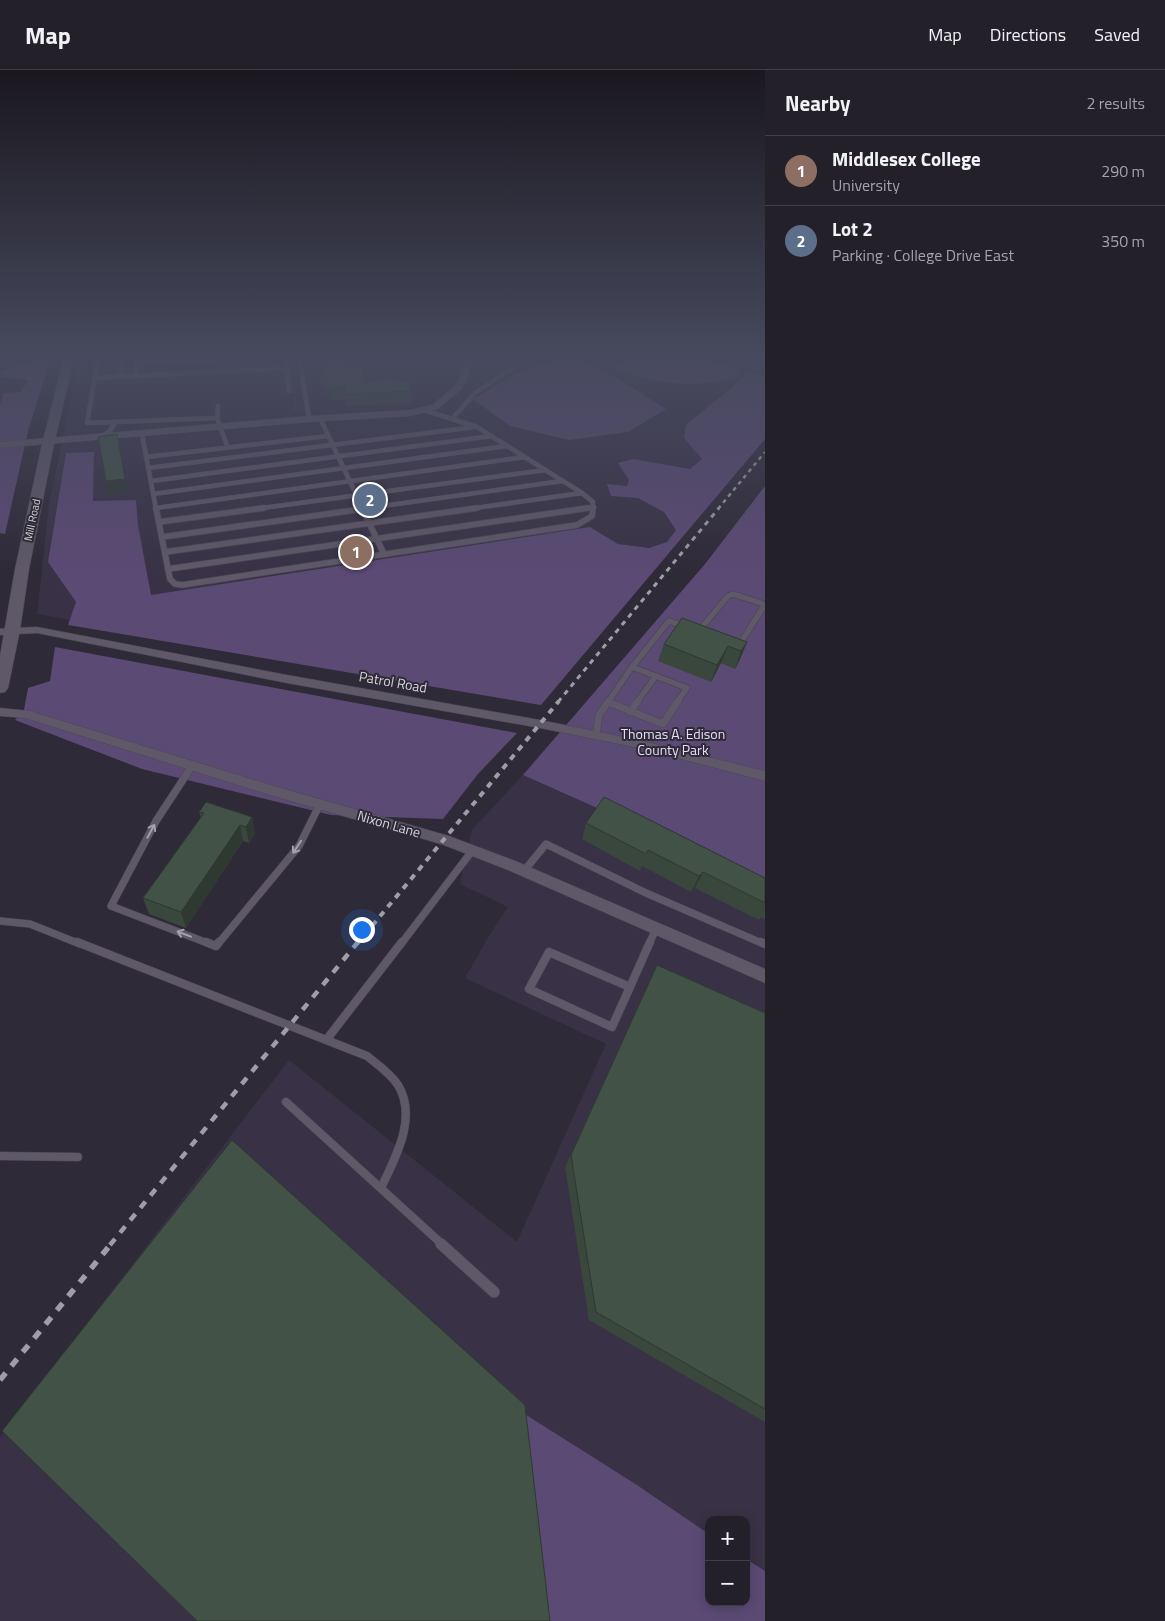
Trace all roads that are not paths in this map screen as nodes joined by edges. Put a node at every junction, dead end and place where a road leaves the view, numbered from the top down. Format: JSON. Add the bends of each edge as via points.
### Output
{"nodes":[{"id":1,"x":52,"y":426,"type":"edge"},
{"id":2,"x":113,"y":426,"type":"edge"},
{"id":3,"x":228,"y":426,"type":"edge"},
{"id":4,"x":324,"y":426,"type":"edge"},
{"id":5,"x":221,"y":427,"type":"junction"},
{"id":6,"x":477,"y":427,"type":"joint"},
{"id":7,"x":142,"y":434,"type":"junction"},
{"id":8,"x":102,"y":436,"type":"junction"},
{"id":9,"x":120,"y":436,"type":"junction"},
{"id":10,"x":328,"y":436,"type":"junction"},
{"id":11,"x":492,"y":436,"type":"junction"},
{"id":12,"x":48,"y":442,"type":"junction"},
{"id":13,"x":0,"y":445,"type":"edge"},
{"id":14,"x":332,"y":445,"type":"junction"},
{"id":15,"x":508,"y":446,"type":"junction"},
{"id":16,"x":228,"y":448,"type":"junction"},
{"id":17,"x":337,"y":456,"type":"junction"},
{"id":18,"x":146,"y":457,"type":"junction"},
{"id":19,"x":525,"y":457,"type":"junction"},
{"id":20,"x":148,"y":468,"type":"junction"},
{"id":21,"x":343,"y":468,"type":"junction"},
{"id":22,"x":546,"y":470,"type":"junction"},
{"id":23,"x":562,"y":480,"type":"junction"},
{"id":24,"x":151,"y":481,"type":"junction"},
{"id":25,"x":349,"y":481,"type":"junction"},
{"id":26,"x":582,"y":493,"type":"junction"},
{"id":27,"x":153,"y":494,"type":"junction"},
{"id":28,"x":355,"y":496,"type":"junction"},
{"id":29,"x":594,"y":507,"type":"junction"},
{"id":30,"x":156,"y":508,"type":"junction"},
{"id":31,"x":362,"y":509,"type":"junction"},
{"id":32,"x":159,"y":522,"type":"junction"},
{"id":33,"x":368,"y":523,"type":"junction"},
{"id":34,"x":162,"y":537,"type":"junction"},
{"id":35,"x":376,"y":538,"type":"junction"},
{"id":36,"x":165,"y":552,"type":"junction"},
{"id":37,"x":384,"y":554,"type":"junction"},
{"id":38,"x":168,"y":569,"type":"junction"},
{"id":39,"x":7,"y":631,"type":"edge"},
{"id":40,"x":698,"y":632,"type":"junction"},
{"id":41,"x":706,"y":635,"type":"edge"},
{"id":42,"x":730,"y":644,"type":"edge"},
{"id":43,"x":632,"y":667,"type":"junction"},
{"id":44,"x":656,"y":676,"type":"junction"},
{"id":45,"x":0,"y":688,"type":"edge"},
{"id":46,"x":607,"y":702,"type":"junction"},
{"id":47,"x":0,"y":712,"type":"edge"},
{"id":48,"x":630,"y":712,"type":"junction"},
{"id":49,"x":596,"y":735,"type":"junction"},
{"id":50,"x":192,"y":766,"type":"junction"},
{"id":51,"x":765,"y":776,"type":"edge"},
{"id":52,"x":320,"y":804,"type":"junction"},
{"id":53,"x":472,"y":851,"type":"junction"},
{"id":54,"x":524,"y":871,"type":"junction"},
{"id":55,"x":0,"y":921,"type":"edge"},
{"id":56,"x":656,"y":929,"type":"junction"},
{"id":57,"x":765,"y":944,"type":"edge"},
{"id":58,"x":765,"y":976,"type":"edge"},
{"id":59,"x":630,"y":988,"type":"junction"},
{"id":60,"x":327,"y":1039,"type":"junction"},
{"id":61,"x":286,"y":1102,"type":"dead end"},
{"id":62,"x":0,"y":1156,"type":"edge"},
{"id":63,"x":78,"y":1157,"type":"dead end"},
{"id":64,"x":381,"y":1188,"type":"junction"},
{"id":65,"x":494,"y":1292,"type":"dead end"}],
"edges":[{"from":1,"to":12,"type":"street","name":"Mill Road"},
{"from":2,"to":8,"type":"lane"},
{"from":3,"to":5,"type":"street"},
{"from":4,"to":10,"type":"lane"},
{"from":5,"to":7,"type":"street"},
{"from":5,"to":16,"type":"lane"},
{"from":6,"to":11,"type":"lane"},
{"from":6,"to":14,"type":"lane"},
{"from":7,"to":9,"type":"street"},
{"from":7,"to":18,"type":"lane"},
{"from":8,"to":9,"type":"street"},
{"from":8,"to":12,"type":"street"},
{"from":9,"to":12,"type":"street"},
{"from":10,"to":14,"type":"lane"},
{"from":10,"to":16,"type":"lane"},
{"from":11,"to":15,"type":"lane"},
{"from":11,"to":17,"type":"lane"},
{"from":12,"to":13,"type":"street"},
{"from":12,"to":39,"type":"street","name":"Mill Road"},
{"from":14,"to":17,"type":"lane"},
{"from":14,"to":20,"type":"lane"},
{"from":15,"to":19,"type":"lane"},
{"from":15,"to":21,"type":"lane"},
{"from":16,"to":18,"type":"lane"},
{"from":17,"to":21,"type":"lane"},
{"from":17,"to":24,"type":"lane"},
{"from":18,"to":20,"type":"lane"},
{"from":19,"to":22,"type":"lane"},
{"from":19,"to":25,"type":"lane"},
{"from":20,"to":24,"type":"lane"},
{"from":21,"to":25,"type":"lane"},
{"from":21,"to":27,"type":"lane"},
{"from":22,"to":23,"type":"lane"},
{"from":22,"to":28,"type":"lane"},
{"from":23,"to":26,"type":"lane"},
{"from":23,"to":31,"type":"lane"},
{"from":24,"to":27,"type":"lane"},
{"from":25,"to":28,"type":"lane"},
{"from":25,"to":30,"type":"lane"},
{"from":26,"to":29,"type":"lane"},
{"from":26,"to":33,"type":"lane"},
{"from":27,"to":30,"type":"lane"},
{"from":28,"to":31,"type":"lane"},
{"from":28,"to":32,"type":"lane"},
{"from":29,"to":35,"type":"lane"},
{"from":29,"to":37,"type":"lane","via":[[592,516],[577,525]]},
{"from":30,"to":32,"type":"lane"},
{"from":31,"to":33,"type":"lane"},
{"from":31,"to":34,"type":"lane"},
{"from":32,"to":34,"type":"lane"},
{"from":33,"to":35,"type":"lane"},
{"from":33,"to":36,"type":"lane"},
{"from":34,"to":36,"type":"lane"},
{"from":35,"to":37,"type":"lane"},
{"from":35,"to":38,"type":"lane"},
{"from":36,"to":38,"type":"lane"},
{"from":37,"to":38,"type":"lane","via":[[182,585],[170,579]]},
{"from":39,"to":45,"type":"street","name":"Mill Road"},
{"from":39,"to":49,"type":"street","name":"Patrol Road","via":[[37,630]]},
{"from":40,"to":41,"type":"lane"},
{"from":40,"to":42,"type":"lane","via":[[728,596],[733,594],[761,603],[764,606],[738,647]]},
{"from":40,"to":43,"type":"lane","via":[[669,621]]},
{"from":43,"to":44,"type":"lane"},
{"from":43,"to":46,"type":"lane"},
{"from":44,"to":48,"type":"lane"},
{"from":44,"to":48,"type":"lane","via":[[687,688],[663,724]]},
{"from":46,"to":48,"type":"lane"},
{"from":46,"to":49,"type":"lane","via":[[598,715]]},
{"from":47,"to":50,"type":"street","name":"Nixon Lane","via":[[26,714]]},
{"from":49,"to":51,"type":"street","name":"Patrol Road"},
{"from":50,"to":52,"type":"street","name":"Nixon Lane"},
{"from":52,"to":50,"type":"lane","one_way":true,"via":[[299,846],[216,946],[111,906],[156,821]]},
{"from":52,"to":53,"type":"street","name":"Nixon Lane"},
{"from":53,"to":54,"type":"street","name":"Nixon Lane"},
{"from":53,"to":60,"type":"lane"},
{"from":54,"to":56,"type":"street","name":"Nixon Lane"},
{"from":54,"to":57,"type":"lane","via":[[546,844],[646,894]]},
{"from":55,"to":60,"type":"lane","via":[[30,924]]},
{"from":56,"to":58,"type":"street","name":"Nixon Lane"},
{"from":56,"to":59,"type":"lane"},
{"from":59,"to":59,"type":"lane","via":[[612,1026],[529,989],[549,952]]},
{"from":60,"to":64,"type":"lane","via":[[383,1066],[397,1083],[404,1099],[406,1122],[403,1141]]},
{"from":61,"to":64,"type":"lane"},
{"from":62,"to":63,"type":"lane"},
{"from":64,"to":65,"type":"lane"}]}
